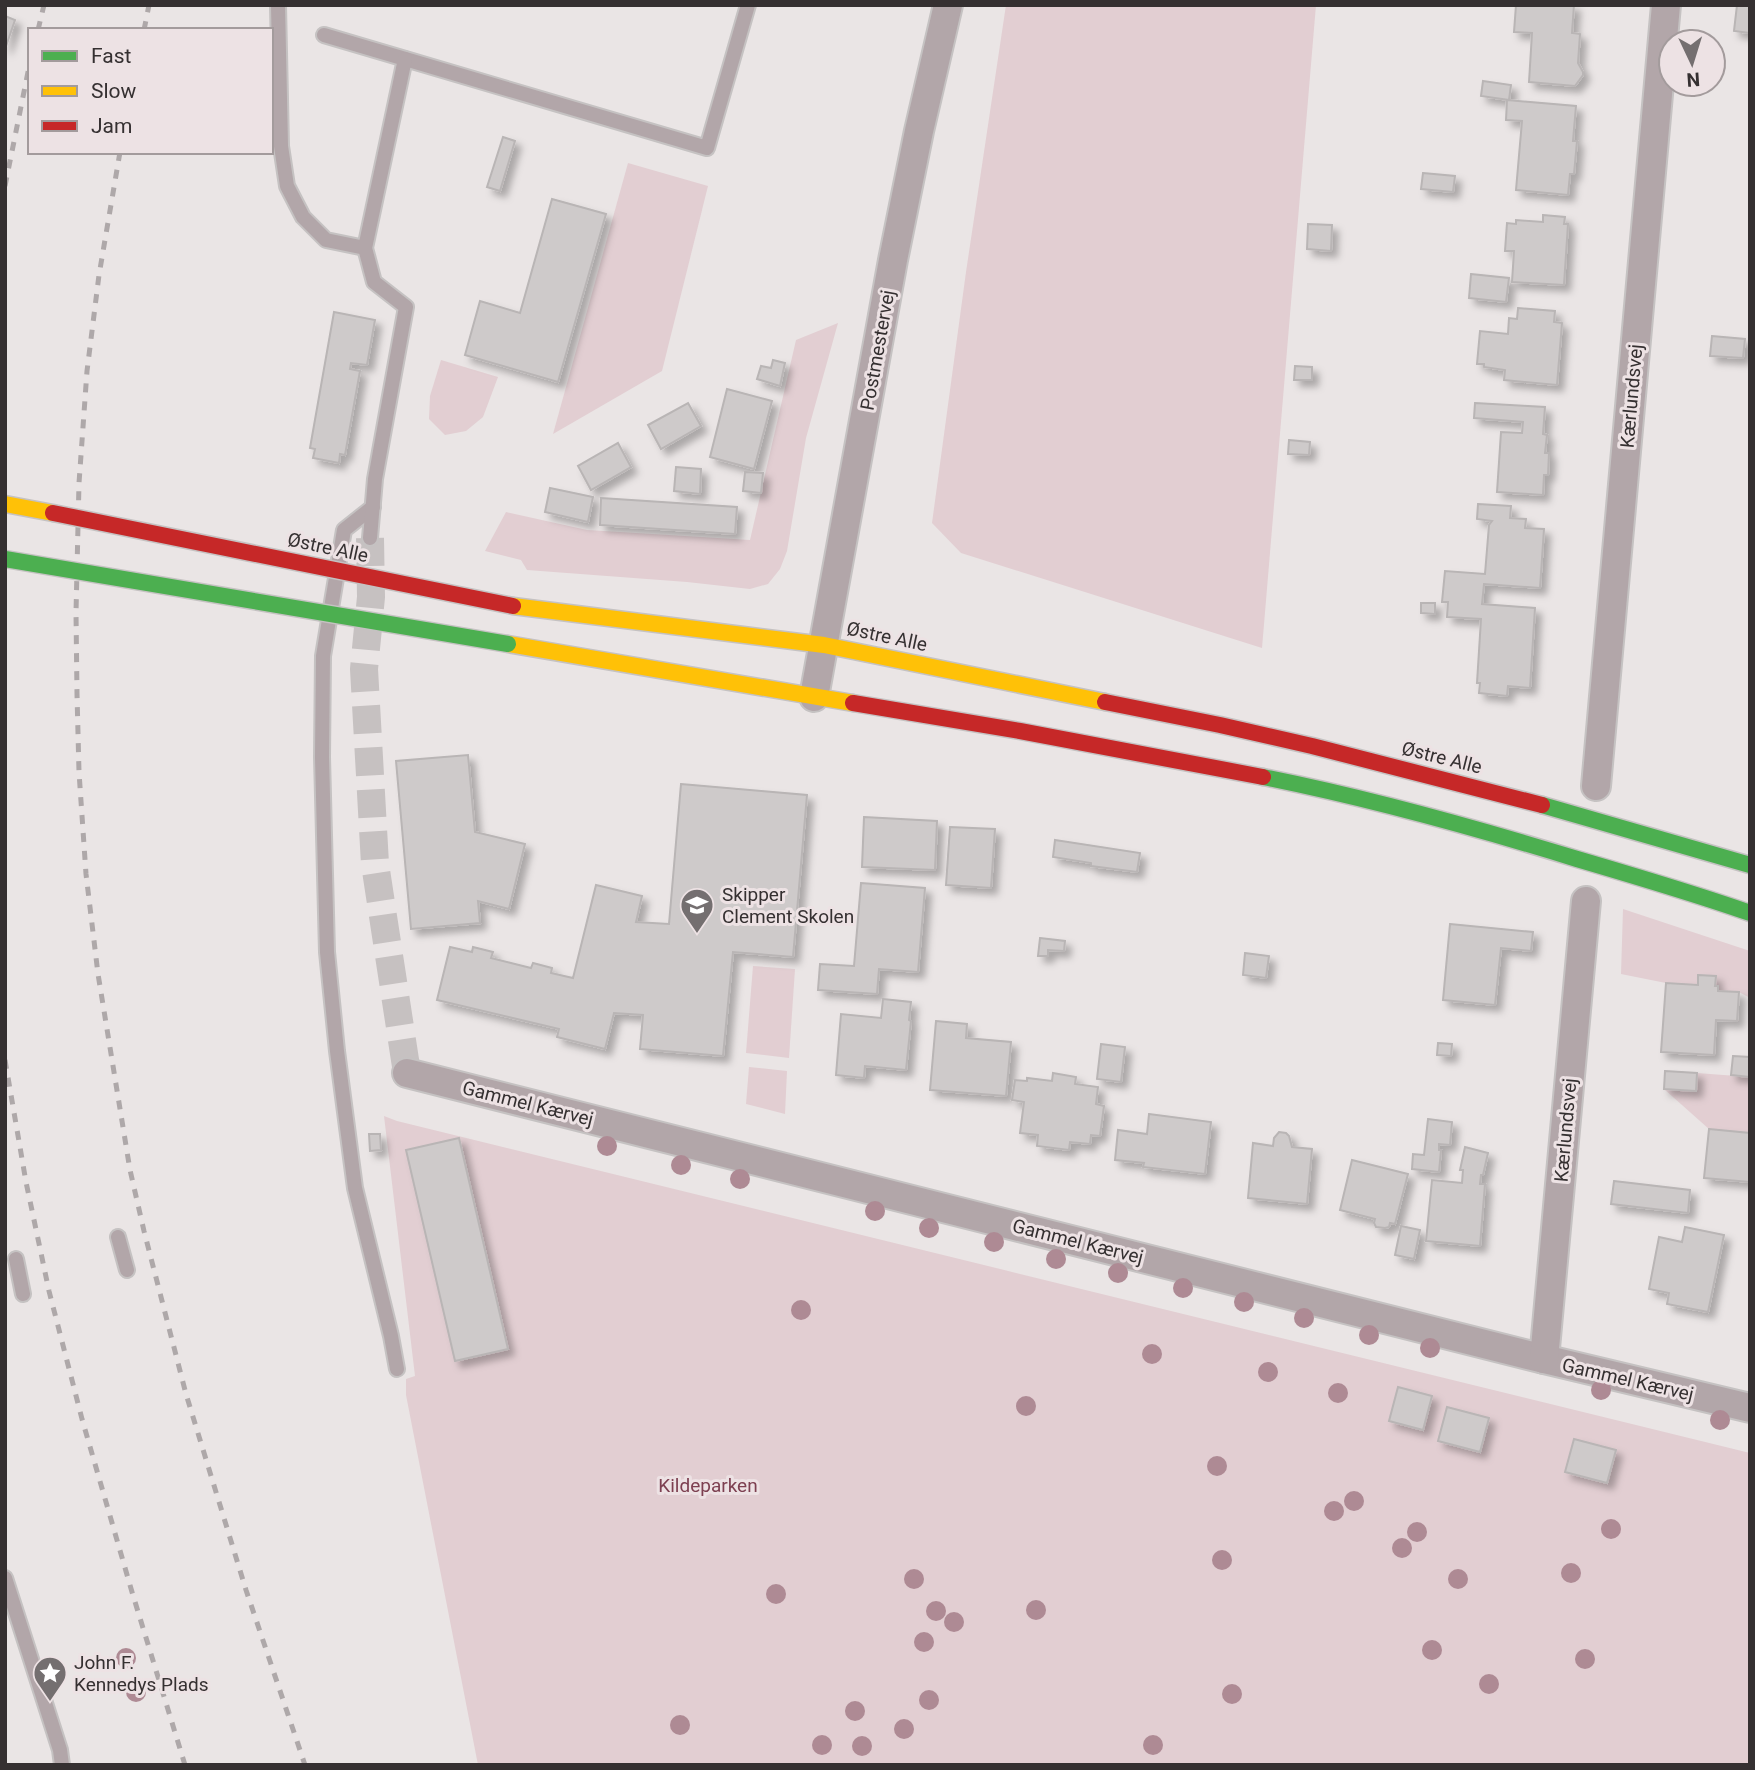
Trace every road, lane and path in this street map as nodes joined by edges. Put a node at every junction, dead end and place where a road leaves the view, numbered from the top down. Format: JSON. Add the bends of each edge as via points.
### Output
{"nodes":[{"id":1,"x":278,"y":5,"type":"edge"},
{"id":2,"x":748,"y":5,"type":"edge"},
{"id":3,"x":948,"y":5,"type":"edge"},
{"id":4,"x":1666,"y":5,"type":"edge"},
{"id":5,"x":324,"y":35,"type":"dead end"},
{"id":6,"x":405,"y":59,"type":"junction"},
{"id":7,"x":365,"y":248,"type":"junction"},
{"id":8,"x":5,"y":504,"type":"edge"},
{"id":9,"x":373,"y":507,"type":"junction"},
{"id":10,"x":370,"y":538,"type":"tunnel mouth"},
{"id":11,"x":5,"y":559,"type":"edge"},
{"id":12,"x":824,"y":645,"type":"junction"},
{"id":13,"x":814,"y":697,"type":"junction"},
{"id":14,"x":1596,"y":786,"type":"dead end"},
{"id":15,"x":1750,"y":865,"type":"edge"},
{"id":16,"x":1586,"y":901,"type":"dead end"},
{"id":17,"x":1750,"y":913,"type":"edge"},
{"id":18,"x":407,"y":1073,"type":"dead end"},
{"id":19,"x":118,"y":1237,"type":"dead end"},
{"id":20,"x":16,"y":1259,"type":"dead end"},
{"id":21,"x":127,"y":1270,"type":"dead end"},
{"id":22,"x":23,"y":1294,"type":"dead end"},
{"id":23,"x":1544,"y":1359,"type":"junction"},
{"id":24,"x":397,"y":1369,"type":"dead end"},
{"id":25,"x":1750,"y":1408,"type":"edge"},
{"id":26,"x":5,"y":1578,"type":"edge"},
{"id":27,"x":62,"y":1765,"type":"edge"}],
"edges":[{"from":1,"to":7,"type":"lane","via":[[281,146],[287,186],[303,218],[326,240]]},
{"from":2,"to":6,"type":"lane","via":[[707,148]]},
{"from":3,"to":12,"type":"street","name":"Postmestervej","via":[[896,247]]},
{"from":4,"to":14,"type":"street","name":"Kærlundsvej"},
{"from":5,"to":6,"type":"lane"},
{"from":6,"to":7,"type":"lane"},
{"from":7,"to":9,"type":"lane","via":[[374,282],[406,307]]},
{"from":8,"to":12,"type":"street","name":"Østre Alle","bridge":true,"via":[[513,606]]},
{"from":9,"to":10,"type":"lane"},
{"from":9,"to":24,"type":"lane","via":[[344,530],[323,656],[327,952],[355,1188]]},
{"from":11,"to":13,"type":"street","bridge":true},
{"from":12,"to":13,"type":"street","name":"Postmestervej"},
{"from":12,"to":15,"type":"street","name":"Østre Alle","via":[[1312,746],[1508,795]]},
{"from":13,"to":17,"type":"street","via":[[1328,790],[1482,830]]},
{"from":16,"to":23,"type":"street","name":"Kærlundsvej"},
{"from":18,"to":23,"type":"street","name":"Gammel Kærvej"},
{"from":19,"to":21,"type":"lane"},
{"from":20,"to":22,"type":"lane"},
{"from":23,"to":25,"type":"street","name":"Gammel Kærvej"},
{"from":26,"to":27,"type":"lane"}]}
